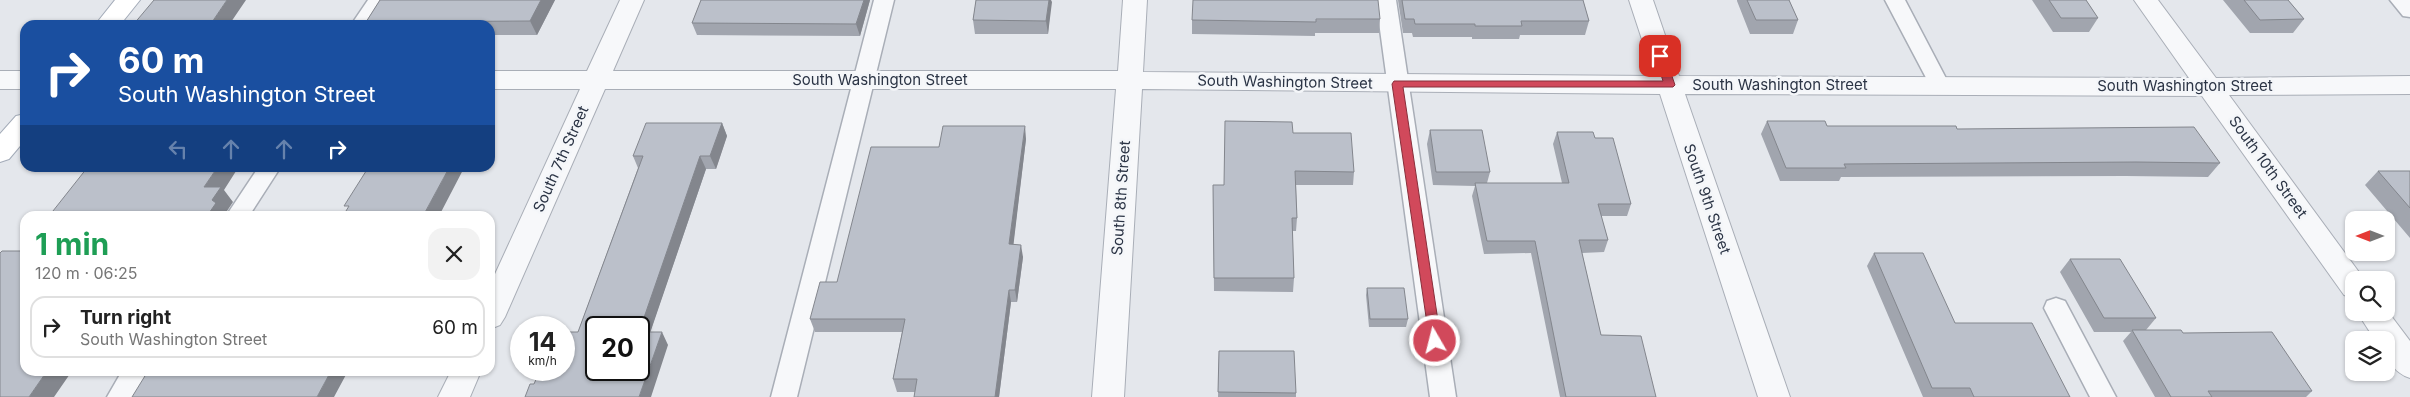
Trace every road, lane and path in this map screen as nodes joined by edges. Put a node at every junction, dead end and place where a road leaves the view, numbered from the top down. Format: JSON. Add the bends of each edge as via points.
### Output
{"nodes":[{"id":1,"x":128,"y":0,"type":"edge"},
{"id":2,"x":378,"y":0,"type":"edge"},
{"id":3,"x":632,"y":0,"type":"edge"},
{"id":4,"x":884,"y":0,"type":"edge"},
{"id":5,"x":1135,"y":0,"type":"edge"},
{"id":6,"x":1386,"y":0,"type":"edge"},
{"id":7,"x":1641,"y":0,"type":"edge"},
{"id":8,"x":1895,"y":0,"type":"edge"},
{"id":9,"x":2146,"y":0,"type":"edge"},
{"id":10,"x":2400,"y":0,"type":"edge"},
{"id":11,"x":2410,"y":11,"type":"edge"},
{"id":12,"x":111,"y":20,"type":"edge"},
{"id":13,"x":364,"y":20,"type":"edge"},
{"id":14,"x":0,"y":80,"type":"edge"},
{"id":15,"x":20,"y":80,"type":"edge"},
{"id":16,"x":495,"y":80,"type":"edge"},
{"id":17,"x":597,"y":80,"type":"junction"},
{"id":18,"x":865,"y":80,"type":"junction"},
{"id":19,"x":1129,"y":80,"type":"junction"},
{"id":20,"x":1397,"y":84,"type":"junction"},
{"id":21,"x":1670,"y":85,"type":"junction"},
{"id":22,"x":2410,"y":85,"type":"edge"},
{"id":23,"x":1940,"y":86,"type":"junction"},
{"id":24,"x":2209,"y":87,"type":"junction"},
{"id":25,"x":20,"y":129,"type":"edge"},
{"id":26,"x":0,"y":152,"type":"edge"},
{"id":27,"x":266,"y":172,"type":"edge"},
{"id":28,"x":240,"y":211,"type":"edge"},
{"id":29,"x":2345,"y":275,"type":"edge"},
{"id":30,"x":495,"y":306,"type":"edge"},
{"id":31,"x":2056,"y":308,"type":"dead end"},
{"id":32,"x":2379,"y":321,"type":"edge"},
{"id":33,"x":2410,"y":364,"type":"edge"},
{"id":34,"x":133,"y":376,"type":"edge"},
{"id":35,"x":464,"y":376,"type":"edge"},
{"id":36,"x":120,"y":397,"type":"edge"},
{"id":37,"x":454,"y":397,"type":"edge"},
{"id":38,"x":784,"y":397,"type":"edge"},
{"id":39,"x":1108,"y":397,"type":"edge"},
{"id":40,"x":1443,"y":397,"type":"edge"},
{"id":41,"x":1774,"y":397,"type":"edge"},
{"id":42,"x":2103,"y":397,"type":"edge"}],
"edges":[{"from":1,"to":12,"type":"main road"},
{"from":2,"to":13,"type":"lane"},
{"from":3,"to":17,"type":"street","name":"South 7th Street"},
{"from":4,"to":18,"type":"lane"},
{"from":5,"to":19,"type":"street","name":"South 8th Street"},
{"from":6,"to":20,"type":"lane"},
{"from":7,"to":21,"type":"street","name":"South 9th Street"},
{"from":8,"to":23,"type":"lane"},
{"from":9,"to":24,"type":"street","name":"South 10th Street"},
{"from":10,"to":11,"type":"lane"},
{"from":14,"to":15,"type":"street"},
{"from":16,"to":17,"type":"street","name":"South Washington Street"},
{"from":17,"to":18,"type":"street","name":"South Washington Street"},
{"from":17,"to":30,"type":"street","name":"South 7th Street"},
{"from":18,"to":19,"type":"street","name":"South Washington Street"},
{"from":18,"to":38,"type":"lane"},
{"from":19,"to":20,"type":"street","name":"South Washington Street"},
{"from":19,"to":39,"type":"street","name":"South 8th Street"},
{"from":20,"to":21,"type":"street","name":"South Washington Street"},
{"from":20,"to":40,"type":"lane"},
{"from":21,"to":23,"type":"street","name":"South Washington Street"},
{"from":21,"to":41,"type":"street","name":"South 9th Street"},
{"from":22,"to":24,"type":"street","name":"South Washington Street"},
{"from":23,"to":24,"type":"street","name":"South Washington Street"},
{"from":24,"to":29,"type":"street","name":"South 10th Street"},
{"from":25,"to":26,"type":"main road"},
{"from":27,"to":28,"type":"lane"},
{"from":31,"to":42,"type":"lane"},
{"from":32,"to":33,"type":"street"},
{"from":34,"to":36,"type":"lane"},
{"from":35,"to":37,"type":"street"}]}
